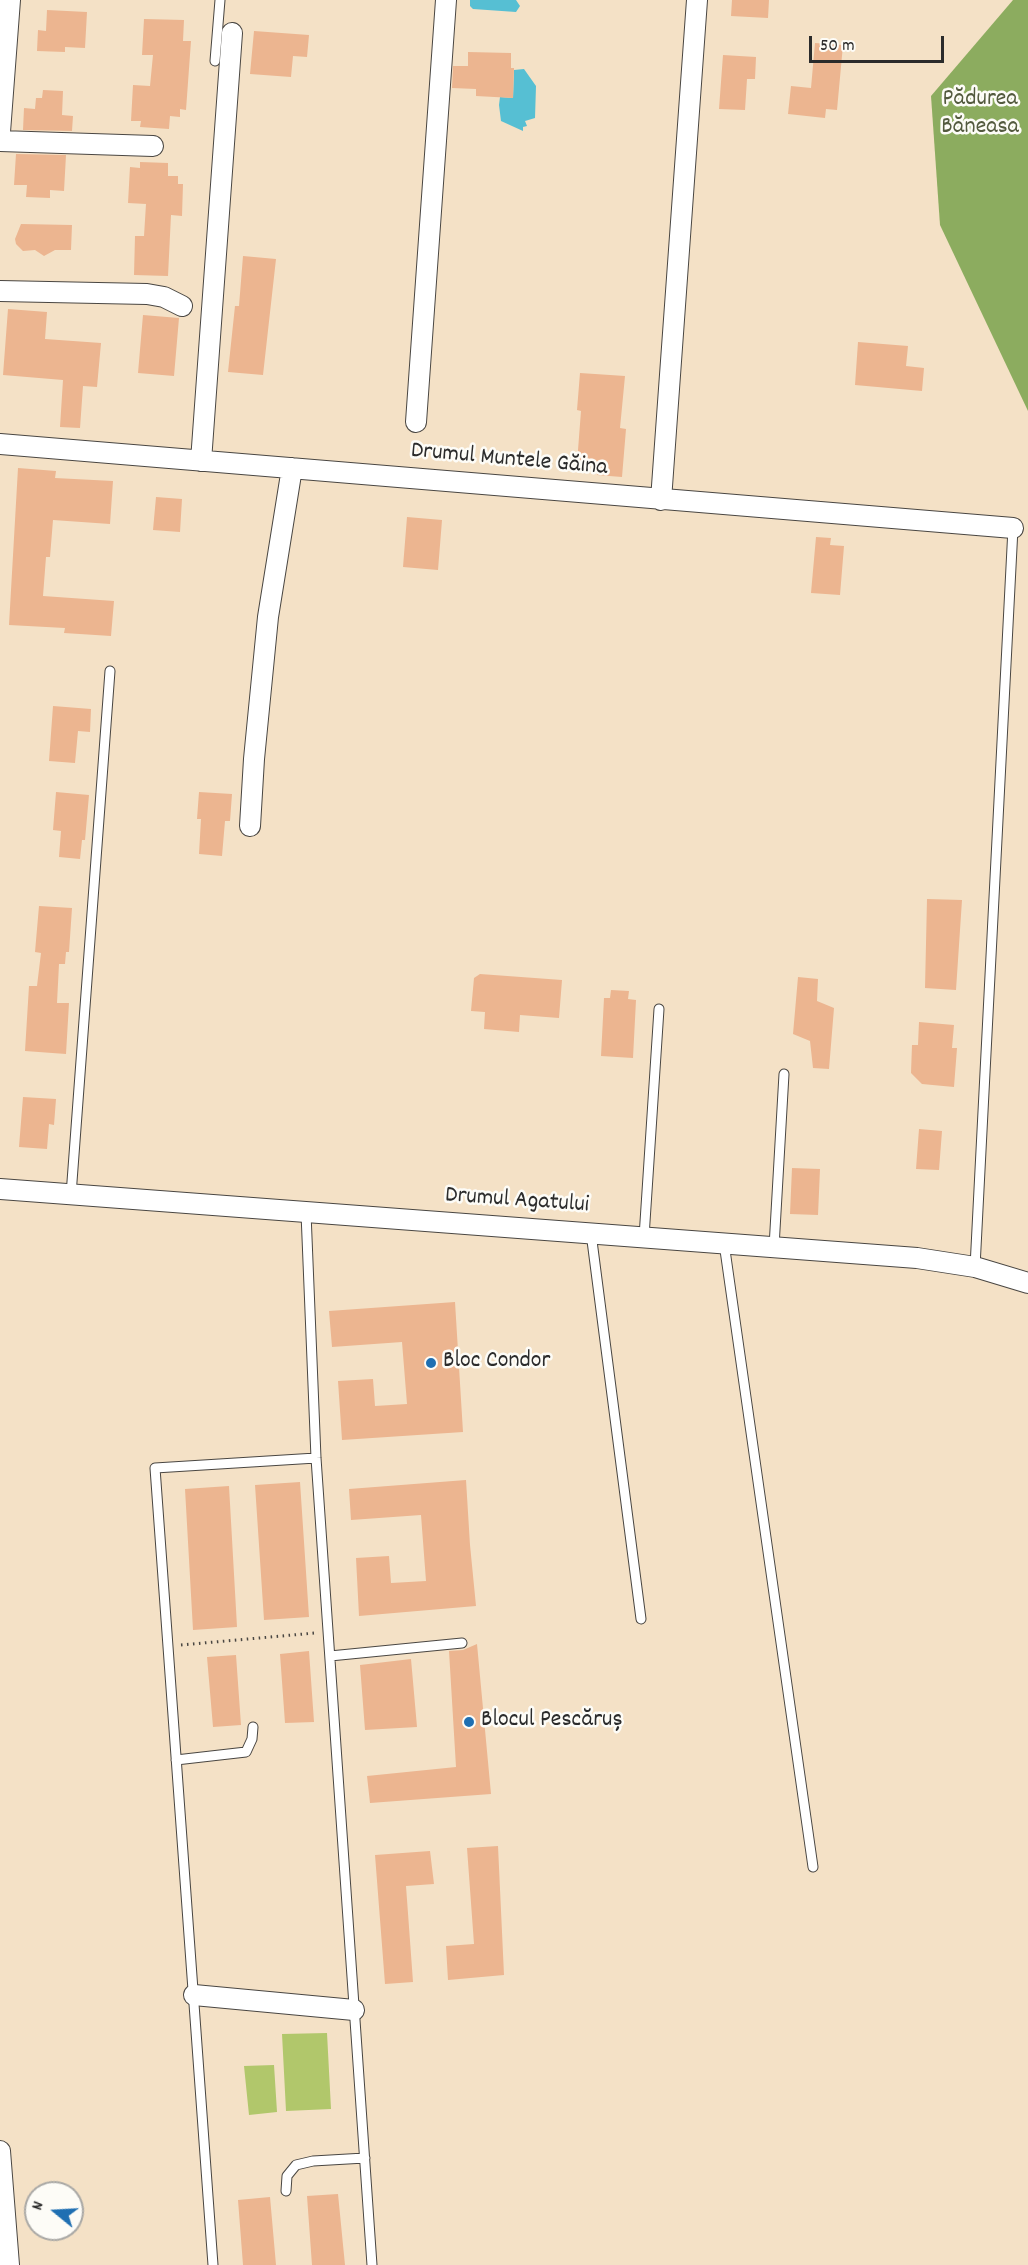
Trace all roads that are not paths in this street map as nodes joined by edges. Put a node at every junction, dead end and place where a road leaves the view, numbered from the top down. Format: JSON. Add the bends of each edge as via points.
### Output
{"nodes":[{"id":1,"x":10,"y":0,"type":"edge"},
{"id":2,"x":220,"y":0,"type":"edge"},
{"id":3,"x":446,"y":0,"type":"edge"},
{"id":4,"x":697,"y":0,"type":"edge"},
{"id":5,"x":232,"y":33,"type":"dead end"},
{"id":6,"x":215,"y":61,"type":"dead end"},
{"id":7,"x":0,"y":132,"type":"edge"},
{"id":8,"x":0,"y":141,"type":"edge"},
{"id":9,"x":153,"y":146,"type":"dead end"},
{"id":10,"x":0,"y":291,"type":"edge"},
{"id":11,"x":182,"y":306,"type":"dead end"},
{"id":12,"x":416,"y":422,"type":"dead end"},
{"id":13,"x":0,"y":444,"type":"edge"},
{"id":14,"x":201,"y":461,"type":"junction"},
{"id":15,"x":292,"y":468,"type":"junction"},
{"id":16,"x":661,"y":500,"type":"junction"},
{"id":17,"x":1013,"y":528,"type":"joint"},
{"id":18,"x":110,"y":671,"type":"dead end"},
{"id":19,"x":250,"y":826,"type":"dead end"},
{"id":20,"x":659,"y":1009,"type":"dead end"},
{"id":21,"x":784,"y":1074,"type":"dead end"},
{"id":22,"x":0,"y":1189,"type":"edge"},
{"id":23,"x":71,"y":1195,"type":"junction"},
{"id":24,"x":306,"y":1213,"type":"junction"},
{"id":25,"x":591,"y":1233,"type":"junction"},
{"id":26,"x":644,"y":1237,"type":"junction"},
{"id":27,"x":724,"y":1243,"type":"junction"},
{"id":28,"x":774,"y":1247,"type":"junction"},
{"id":29,"x":975,"y":1267,"type":"junction"},
{"id":30,"x":1028,"y":1282,"type":"edge"},
{"id":31,"x":316,"y":1458,"type":"junction"},
{"id":32,"x":641,"y":1619,"type":"dead end"},
{"id":33,"x":462,"y":1643,"type":"dead end"},
{"id":34,"x":330,"y":1656,"type":"junction"},
{"id":35,"x":253,"y":1727,"type":"dead end"},
{"id":36,"x":176,"y":1760,"type":"junction"},
{"id":37,"x":813,"y":1867,"type":"dead end"},
{"id":38,"x":194,"y":1995,"type":"junction"},
{"id":39,"x":354,"y":2010,"type":"junction"},
{"id":40,"x":0,"y":2151,"type":"edge"},
{"id":41,"x":365,"y":2158,"type":"junction"},
{"id":42,"x":286,"y":2191,"type":"dead end"},
{"id":43,"x":9,"y":2265,"type":"edge"},
{"id":44,"x":213,"y":2265,"type":"edge"},
{"id":45,"x":372,"y":2265,"type":"edge"}],
"edges":[{"from":1,"to":7,"type":"street"},
{"from":2,"to":6,"type":"lane"},
{"from":3,"to":12,"type":"street"},
{"from":4,"to":16,"type":"street"},
{"from":5,"to":14,"type":"street"},
{"from":8,"to":9,"type":"street"},
{"from":10,"to":11,"type":"street","via":[[147,294]]},
{"from":13,"to":14,"type":"street","name":"Drumul Muntele Găina"},
{"from":14,"to":15,"type":"street","name":"Drumul Muntele Găina"},
{"from":15,"to":16,"type":"street","name":"Drumul Muntele Găina"},
{"from":15,"to":19,"type":"street","via":[[268,617]]},
{"from":16,"to":17,"type":"street","name":"Drumul Muntele Găina"},
{"from":17,"to":29,"type":"lane"},
{"from":18,"to":23,"type":"lane"},
{"from":20,"to":26,"type":"lane"},
{"from":21,"to":28,"type":"lane"},
{"from":22,"to":23,"type":"street","name":"Drumul Agatului"},
{"from":23,"to":24,"type":"street","name":"Drumul Agatului"},
{"from":24,"to":25,"type":"street","name":"Drumul Agatului"},
{"from":24,"to":31,"type":"lane"},
{"from":25,"to":26,"type":"street","name":"Drumul Agatului"},
{"from":25,"to":32,"type":"lane"},
{"from":26,"to":27,"type":"street","name":"Drumul Agatului"},
{"from":27,"to":28,"type":"street","name":"Drumul Agatului"},
{"from":27,"to":37,"type":"lane"},
{"from":28,"to":29,"type":"street","name":"Drumul Agatului","via":[[916,1258]]},
{"from":29,"to":30,"type":"street","name":"Drumul Agatului"},
{"from":31,"to":34,"type":"lane"},
{"from":31,"to":36,"type":"lane","via":[[155,1468]]},
{"from":33,"to":34,"type":"lane"},
{"from":34,"to":39,"type":"lane"},
{"from":35,"to":36,"type":"lane","via":[[246,1752]]},
{"from":36,"to":38,"type":"lane"},
{"from":38,"to":39,"type":"street"},
{"from":38,"to":44,"type":"lane"},
{"from":39,"to":41,"type":"lane"},
{"from":40,"to":43,"type":"street"},
{"from":41,"to":42,"type":"lane","via":[[296,2165],[287,2176]]},
{"from":41,"to":45,"type":"lane"}]}
